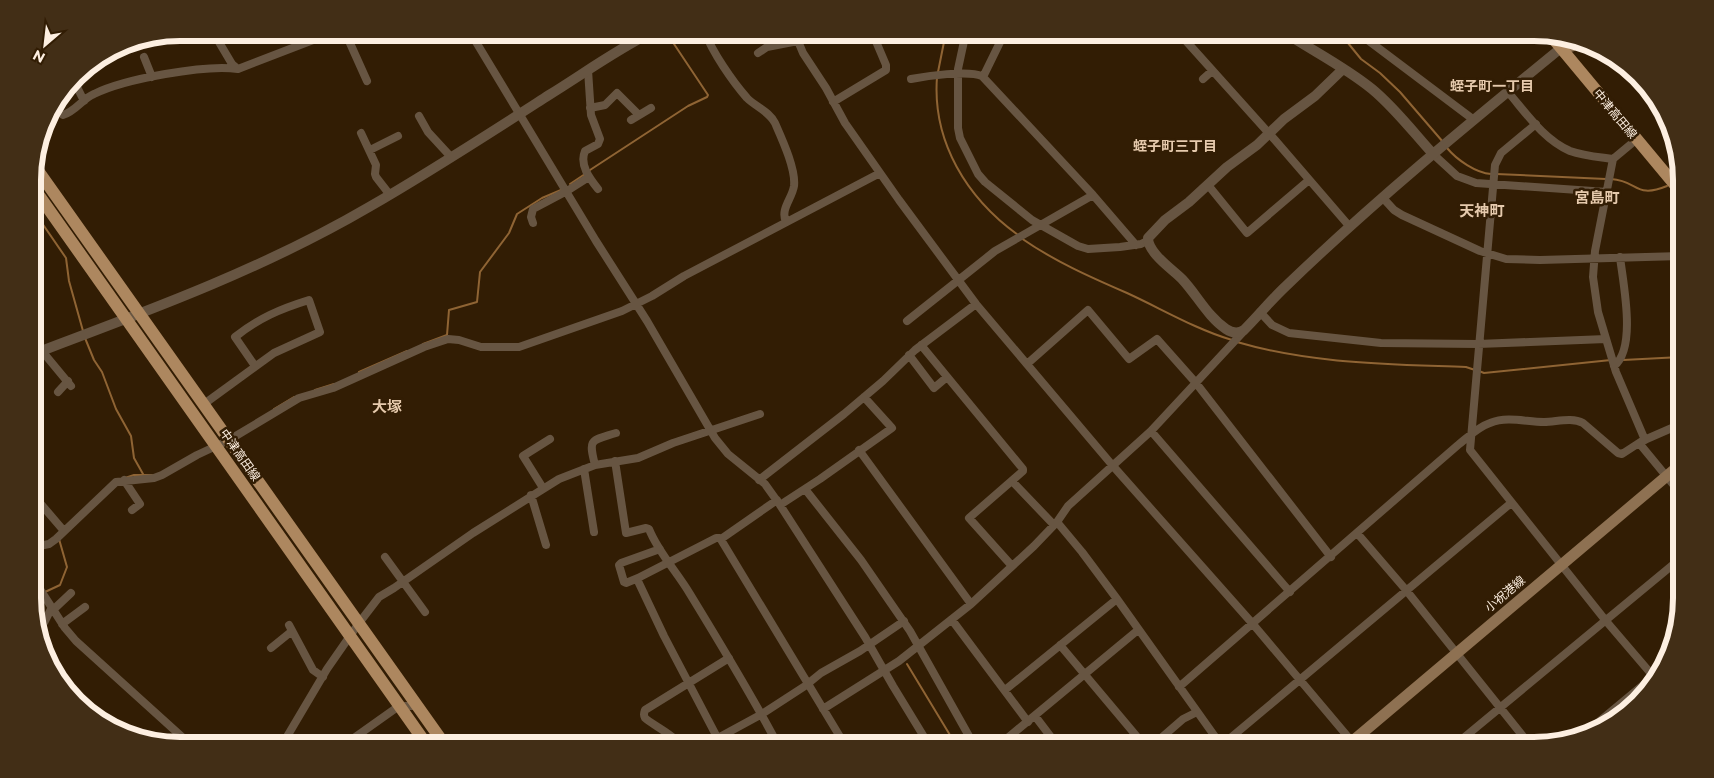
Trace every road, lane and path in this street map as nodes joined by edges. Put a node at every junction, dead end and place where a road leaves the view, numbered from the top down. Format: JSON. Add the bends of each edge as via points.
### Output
{"nodes":[{"id":1,"x":798,"y":41,"type":"edge"},
{"id":2,"x":876,"y":41,"type":"edge"},
{"id":3,"x":964,"y":41,"type":"edge"},
{"id":4,"x":1000,"y":41,"type":"edge"},
{"id":5,"x":1186,"y":41,"type":"edge"},
{"id":6,"x":1299,"y":41,"type":"edge"},
{"id":7,"x":1369,"y":41,"type":"edge"},
{"id":8,"x":219,"y":42,"type":"edge"},
{"id":9,"x":309,"y":42,"type":"edge"},
{"id":10,"x":349,"y":42,"type":"edge"},
{"id":11,"x":476,"y":42,"type":"edge"},
{"id":12,"x":635,"y":42,"type":"edge"},
{"id":13,"x":710,"y":42,"type":"edge"},
{"id":14,"x":795,"y":42,"type":"edge"},
{"id":15,"x":1563,"y":44,"type":"edge"},
{"id":16,"x":758,"y":53,"type":"dead end"},
{"id":17,"x":144,"y":58,"type":"dead end"},
{"id":18,"x":238,"y":69,"type":"junction"},
{"id":19,"x":1343,"y":69,"type":"junction"},
{"id":20,"x":588,"y":70,"type":"junction"},
{"id":21,"x":1212,"y":71,"type":"junction"},
{"id":22,"x":958,"y":74,"type":"junction"},
{"id":23,"x":152,"y":77,"type":"junction"},
{"id":24,"x":983,"y":77,"type":"junction"},
{"id":25,"x":910,"y":79,"type":"dead end"},
{"id":26,"x":1203,"y":80,"type":"dead end"},
{"id":27,"x":367,"y":81,"type":"dead end"},
{"id":28,"x":77,"y":88,"type":"edge"},
{"id":29,"x":1508,"y":92,"type":"junction"},
{"id":30,"x":84,"y":102,"type":"junction"},
{"id":31,"x":833,"y":102,"type":"junction"},
{"id":32,"x":590,"y":108,"type":"junction"},
{"id":33,"x":650,"y":108,"type":"dead end"},
{"id":34,"x":520,"y":114,"type":"junction"},
{"id":35,"x":63,"y":115,"type":"dead end"},
{"id":36,"x":639,"y":115,"type":"junction"},
{"id":37,"x":418,"y":116,"type":"dead end"},
{"id":38,"x":632,"y":120,"type":"dead end"},
{"id":39,"x":1474,"y":120,"type":"junction"},
{"id":40,"x":1536,"y":124,"type":"junction"},
{"id":41,"x":362,"y":133,"type":"dead end"},
{"id":42,"x":1269,"y":134,"type":"junction"},
{"id":43,"x":398,"y":136,"type":"dead end"},
{"id":44,"x":1637,"y":140,"type":"junction"},
{"id":45,"x":370,"y":150,"type":"junction"},
{"id":46,"x":1433,"y":154,"type":"junction"},
{"id":47,"x":451,"y":157,"type":"junction"},
{"id":48,"x":1613,"y":159,"type":"junction"},
{"id":49,"x":880,"y":173,"type":"junction"},
{"id":50,"x":42,"y":176,"type":"edge"},
{"id":51,"x":589,"y":177,"type":"junction"},
{"id":52,"x":1309,"y":180,"type":"junction"},
{"id":53,"x":1673,"y":183,"type":"edge"},
{"id":54,"x":1208,"y":185,"type":"junction"},
{"id":55,"x":1492,"y":185,"type":"junction"},
{"id":56,"x":598,"y":189,"type":"dead end"},
{"id":57,"x":567,"y":191,"type":"junction"},
{"id":58,"x":1607,"y":192,"type":"junction"},
{"id":59,"x":390,"y":195,"type":"junction"},
{"id":60,"x":1093,"y":195,"type":"junction"},
{"id":61,"x":1383,"y":198,"type":"junction"},
{"id":62,"x":42,"y":202,"type":"edge"},
{"id":63,"x":533,"y":222,"type":"dead end"},
{"id":64,"x":786,"y":222,"type":"junction"},
{"id":65,"x":1042,"y":226,"type":"junction"},
{"id":66,"x":1350,"y":227,"type":"junction"},
{"id":67,"x":1147,"y":241,"type":"junction"},
{"id":68,"x":1136,"y":245,"type":"junction"},
{"id":69,"x":1486,"y":253,"type":"junction"},
{"id":70,"x":1673,"y":256,"type":"edge"},
{"id":71,"x":1594,"y":258,"type":"junction"},
{"id":72,"x":1620,"y":258,"type":"junction"},
{"id":73,"x":958,"y":279,"type":"junction"},
{"id":74,"x":636,"y":304,"type":"junction"},
{"id":75,"x":976,"y":304,"type":"junction"},
{"id":76,"x":1260,"y":312,"type":"junction"},
{"id":77,"x":140,"y":314,"type":"junction"},
{"id":78,"x":126,"y":320,"type":"junction"},
{"id":79,"x":907,"y":321,"type":"dead end"},
{"id":80,"x":1246,"y":328,"type":"junction"},
{"id":81,"x":1606,"y":339,"type":"junction"},
{"id":82,"x":1478,"y":344,"type":"junction"},
{"id":83,"x":921,"y":345,"type":"junction"},
{"id":84,"x":42,"y":351,"type":"edge"},
{"id":85,"x":42,"y":355,"type":"edge"},
{"id":86,"x":909,"y":355,"type":"junction"},
{"id":87,"x":1027,"y":364,"type":"junction"},
{"id":88,"x":255,"y":366,"type":"junction"},
{"id":89,"x":1614,"y":366,"type":"junction"},
{"id":90,"x":947,"y":377,"type":"junction"},
{"id":91,"x":1196,"y":383,"type":"junction"},
{"id":92,"x":58,"y":392,"type":"dead end"},
{"id":93,"x":864,"y":397,"type":"junction"},
{"id":94,"x":204,"y":404,"type":"junction"},
{"id":95,"x":760,"y":414,"type":"dead end"},
{"id":96,"x":1673,"y":428,"type":"edge"},
{"id":97,"x":710,"y":430,"type":"junction"},
{"id":98,"x":1151,"y":432,"type":"junction"},
{"id":99,"x":616,"y":433,"type":"dead end"},
{"id":100,"x":1471,"y":435,"type":"junction"},
{"id":101,"x":550,"y":439,"type":"dead end"},
{"id":102,"x":229,"y":440,"type":"junction"},
{"id":103,"x":1642,"y":442,"type":"junction"},
{"id":104,"x":215,"y":446,"type":"junction"},
{"id":105,"x":860,"y":450,"type":"junction"},
{"id":106,"x":615,"y":461,"type":"junction"},
{"id":107,"x":596,"y":465,"type":"junction"},
{"id":108,"x":1113,"y":466,"type":"junction"},
{"id":109,"x":584,"y":469,"type":"junction"},
{"id":110,"x":1673,"y":471,"type":"edge"},
{"id":111,"x":1667,"y":476,"type":"junction"},
{"id":112,"x":124,"y":480,"type":"junction"},
{"id":113,"x":759,"y":480,"type":"junction"},
{"id":114,"x":1012,"y":480,"type":"junction"},
{"id":115,"x":1673,"y":484,"type":"edge"},
{"id":116,"x":543,"y":488,"type":"junction"},
{"id":117,"x":805,"y":489,"type":"junction"},
{"id":118,"x":532,"y":495,"type":"junction"},
{"id":119,"x":778,"y":502,"type":"junction"},
{"id":120,"x":1511,"y":503,"type":"junction"},
{"id":121,"x":41,"y":504,"type":"edge"},
{"id":122,"x":132,"y":510,"type":"dead end"},
{"id":123,"x":1055,"y":523,"type":"junction"},
{"id":124,"x":64,"y":531,"type":"junction"},
{"id":125,"x":594,"y":532,"type":"dead end"},
{"id":126,"x":1357,"y":533,"type":"junction"},
{"id":127,"x":721,"y":540,"type":"junction"},
{"id":128,"x":546,"y":545,"type":"dead end"},
{"id":129,"x":41,"y":546,"type":"edge"},
{"id":130,"x":660,"y":549,"type":"junction"},
{"id":131,"x":384,"y":556,"type":"dead end"},
{"id":132,"x":1331,"y":556,"type":"junction"},
{"id":133,"x":670,"y":563,"type":"junction"},
{"id":134,"x":1562,"y":564,"type":"junction"},
{"id":135,"x":1673,"y":565,"type":"edge"},
{"id":136,"x":1012,"y":566,"type":"junction"},
{"id":137,"x":637,"y":579,"type":"junction"},
{"id":138,"x":403,"y":582,"type":"junction"},
{"id":139,"x":41,"y":590,"type":"edge"},
{"id":140,"x":1406,"y":590,"type":"junction"},
{"id":141,"x":1290,"y":592,"type":"junction"},
{"id":142,"x":71,"y":593,"type":"dead end"},
{"id":143,"x":1117,"y":599,"type":"junction"},
{"id":144,"x":971,"y":604,"type":"junction"},
{"id":145,"x":85,"y":607,"type":"dead end"},
{"id":146,"x":53,"y":608,"type":"junction"},
{"id":147,"x":425,"y":612,"type":"dead end"},
{"id":148,"x":952,"y":620,"type":"junction"},
{"id":149,"x":904,"y":621,"type":"junction"},
{"id":150,"x":1606,"y":621,"type":"junction"},
{"id":151,"x":44,"y":623,"type":"edge"},
{"id":152,"x":359,"y":623,"type":"junction"},
{"id":153,"x":1252,"y":623,"type":"junction"},
{"id":154,"x":62,"y":624,"type":"junction"},
{"id":155,"x":1138,"y":630,"type":"junction"},
{"id":156,"x":349,"y":636,"type":"junction"},
{"id":157,"x":870,"y":645,"type":"junction"},
{"id":158,"x":1060,"y":645,"type":"junction"},
{"id":159,"x":919,"y":646,"type":"junction"},
{"id":160,"x":271,"y":648,"type":"dead end"},
{"id":161,"x":1457,"y":653,"type":"junction"},
{"id":162,"x":728,"y":658,"type":"junction"},
{"id":163,"x":884,"y":670,"type":"junction"},
{"id":164,"x":1650,"y":673,"type":"edge"},
{"id":165,"x":1085,"y":676,"type":"junction"},
{"id":166,"x":323,"y":677,"type":"junction"},
{"id":167,"x":1301,"y":680,"type":"junction"},
{"id":168,"x":689,"y":682,"type":"junction"},
{"id":169,"x":808,"y":684,"type":"junction"},
{"id":170,"x":1179,"y":687,"type":"junction"},
{"id":171,"x":1638,"y":689,"type":"edge"},
{"id":172,"x":1005,"y":690,"type":"junction"},
{"id":173,"x":399,"y":706,"type":"junction"},
{"id":174,"x":417,"y":706,"type":"junction"},
{"id":175,"x":1501,"y":707,"type":"junction"},
{"id":176,"x":823,"y":709,"type":"junction"},
{"id":177,"x":1197,"y":712,"type":"junction"},
{"id":178,"x":762,"y":714,"type":"junction"},
{"id":179,"x":1035,"y":716,"type":"junction"},
{"id":180,"x":1606,"y":716,"type":"edge"},
{"id":181,"x":1028,"y":722,"type":"junction"},
{"id":182,"x":924,"y":736,"type":"edge"},
{"id":183,"x":969,"y":736,"type":"edge"},
{"id":184,"x":1010,"y":736,"type":"edge"},
{"id":185,"x":1050,"y":736,"type":"edge"},
{"id":186,"x":1137,"y":736,"type":"edge"},
{"id":187,"x":1163,"y":736,"type":"edge"},
{"id":188,"x":1215,"y":736,"type":"edge"},
{"id":189,"x":1233,"y":736,"type":"edge"},
{"id":190,"x":1346,"y":736,"type":"edge"},
{"id":191,"x":1361,"y":736,"type":"edge"},
{"id":192,"x":1466,"y":736,"type":"edge"},
{"id":193,"x":1523,"y":736,"type":"edge"},
{"id":194,"x":182,"y":737,"type":"edge"},
{"id":195,"x":287,"y":737,"type":"edge"},
{"id":196,"x":357,"y":737,"type":"edge"},
{"id":197,"x":421,"y":737,"type":"edge"},
{"id":198,"x":439,"y":737,"type":"edge"},
{"id":199,"x":673,"y":737,"type":"edge"},
{"id":200,"x":717,"y":737,"type":"edge"},
{"id":201,"x":722,"y":737,"type":"edge"},
{"id":202,"x":774,"y":737,"type":"edge"},
{"id":203,"x":840,"y":737,"type":"edge"}],
"edges":[{"from":1,"to":31,"type":"street"},
{"from":2,"to":31,"type":"street","via":[[886,70]]},
{"from":3,"to":22,"type":"street"},
{"from":4,"to":24,"type":"street"},
{"from":5,"to":21,"type":"street"},
{"from":6,"to":19,"type":"street"},
{"from":7,"to":39,"type":"street"},
{"from":8,"to":18,"type":"street"},
{"from":9,"to":18,"type":"street"},
{"from":10,"to":27,"type":"street"},
{"from":11,"to":34,"type":"street"},
{"from":12,"to":20,"type":"street"},
{"from":13,"to":64,"type":"street","via":[[747,98],[774,121],[794,173],[794,187],[784,213]]},
{"from":14,"to":16,"type":"street","via":[[767,47]]},
{"from":15,"to":29,"type":"street"},
{"from":15,"to":44,"type":"main road","name":"中津高田線"},
{"from":17,"to":23,"type":"street"},
{"from":18,"to":23,"type":"street"},
{"from":19,"to":42,"type":"street"},
{"from":19,"to":46,"type":"street","via":[[1389,105]]},
{"from":20,"to":32,"type":"street"},
{"from":20,"to":34,"type":"street"},
{"from":21,"to":26,"type":"street"},
{"from":21,"to":42,"type":"street"},
{"from":22,"to":24,"type":"street"},
{"from":22,"to":25,"type":"street"},
{"from":22,"to":65,"type":"street","via":[[959,133],[973,167],[985,182]]},
{"from":23,"to":30,"type":"street","via":[[108,88]]},
{"from":24,"to":60,"type":"street"},
{"from":28,"to":30,"type":"street"},
{"from":29,"to":39,"type":"street"},
{"from":29,"to":40,"type":"street"},
{"from":30,"to":35,"type":"street"},
{"from":31,"to":49,"type":"street"},
{"from":32,"to":36,"type":"street","via":[[605,105],[617,93]]},
{"from":32,"to":51,"type":"street","via":[[600,139],[583,154]]},
{"from":33,"to":36,"type":"street"},
{"from":34,"to":47,"type":"street"},
{"from":34,"to":57,"type":"street"},
{"from":36,"to":38,"type":"street"},
{"from":37,"to":47,"type":"street"},
{"from":39,"to":46,"type":"street"},
{"from":40,"to":48,"type":"street","via":[[1550,138],[1571,151]]},
{"from":40,"to":55,"type":"street","via":[[1498,158]]},
{"from":41,"to":45,"type":"street"},
{"from":42,"to":52,"type":"street"},
{"from":42,"to":54,"type":"street"},
{"from":43,"to":45,"type":"street"},
{"from":44,"to":48,"type":"street"},
{"from":44,"to":53,"type":"main road","name":"中津高田線"},
{"from":45,"to":59,"type":"street","via":[[376,165],[376,177]]},
{"from":46,"to":55,"type":"street","via":[[1457,176]]},
{"from":46,"to":61,"type":"street"},
{"from":47,"to":59,"type":"street"},
{"from":48,"to":58,"type":"street"},
{"from":49,"to":64,"type":"street"},
{"from":49,"to":73,"type":"street"},
{"from":50,"to":77,"type":"main road","name":"中津高田線"},
{"from":51,"to":56,"type":"street"},
{"from":51,"to":57,"type":"street"},
{"from":52,"to":54,"type":"street","via":[[1247,233]]},
{"from":52,"to":66,"type":"street"},
{"from":54,"to":67,"type":"street","via":[[1159,225]]},
{"from":55,"to":58,"type":"street"},
{"from":55,"to":69,"type":"street"},
{"from":57,"to":63,"type":"street","via":[[534,208]]},
{"from":57,"to":74,"type":"street"},
{"from":58,"to":71,"type":"street"},
{"from":59,"to":77,"type":"street","via":[[253,267]]},
{"from":60,"to":65,"type":"street"},
{"from":60,"to":68,"type":"street"},
{"from":61,"to":66,"type":"street"},
{"from":61,"to":69,"type":"street","via":[[1402,215]]},
{"from":62,"to":78,"type":"main road","name":"中津高田線"},
{"from":64,"to":74,"type":"street"},
{"from":65,"to":68,"type":"street","via":[[1083,248]]},
{"from":65,"to":73,"type":"street","via":[[1001,248]]},
{"from":66,"to":76,"type":"street"},
{"from":67,"to":68,"type":"street"},
{"from":67,"to":80,"type":"street","via":[[1223,326],[1235,333]]},
{"from":69,"to":71,"type":"street","via":[[1520,260]]},
{"from":69,"to":82,"type":"street"},
{"from":70,"to":72,"type":"street"},
{"from":71,"to":72,"type":"street"},
{"from":71,"to":81,"type":"street","via":[[1595,299]]},
{"from":72,"to":89,"type":"street","via":[[1627,327],[1623,352]]},
{"from":73,"to":75,"type":"street"},
{"from":73,"to":79,"type":"street"},
{"from":74,"to":97,"type":"street"},
{"from":74,"to":102,"type":"street","via":[[523,346],[481,346],[454,339],[443,340],[333,388],[294,401]]},
{"from":75,"to":83,"type":"street"},
{"from":75,"to":87,"type":"street"},
{"from":76,"to":80,"type":"street"},
{"from":76,"to":82,"type":"street","via":[[1276,327],[1297,334],[1381,343]]},
{"from":77,"to":78,"type":"street"},
{"from":77,"to":94,"type":"main road","name":"中津高田線"},
{"from":78,"to":84,"type":"street"},
{"from":78,"to":104,"type":"main road","name":"中津高田線"},
{"from":80,"to":91,"type":"street"},
{"from":81,"to":82,"type":"street"},
{"from":81,"to":89,"type":"street"},
{"from":82,"to":100,"type":"street"},
{"from":83,"to":86,"type":"street"},
{"from":83,"to":90,"type":"street"},
{"from":85,"to":92,"type":"street","via":[[70,383]]},
{"from":86,"to":90,"type":"street","via":[[934,388]]},
{"from":86,"to":93,"type":"street"},
{"from":87,"to":91,"type":"street","via":[[1088,310],[1129,360],[1157,339]]},
{"from":87,"to":108,"type":"street"},
{"from":88,"to":88,"type":"street","via":[[274,353],[320,332],[308,300],[277,310],[252,323],[235,337]]},
{"from":88,"to":94,"type":"street"},
{"from":89,"to":103,"type":"street"},
{"from":90,"to":114,"type":"street","via":[[1023,469]]},
{"from":91,"to":98,"type":"street"},
{"from":91,"to":132,"type":"street"},
{"from":93,"to":105,"type":"street","via":[[892,428]]},
{"from":93,"to":113,"type":"street"},
{"from":94,"to":102,"type":"main road","name":"中津高田線"},
{"from":95,"to":97,"type":"street"},
{"from":96,"to":103,"type":"street"},
{"from":97,"to":106,"type":"street","via":[[638,458]]},
{"from":97,"to":113,"type":"street","via":[[725,451]]},
{"from":98,"to":108,"type":"street"},
{"from":98,"to":141,"type":"street"},
{"from":99,"to":107,"type":"street","via":[[592,443],[590,447]]},
{"from":100,"to":103,"type":"street","via":[[1499,420],[1574,420],[1583,423],[1620,454]]},
{"from":100,"to":120,"type":"street","via":[[1470,450]]},
{"from":100,"to":126,"type":"street"},
{"from":101,"to":116,"type":"street","via":[[523,456]]},
{"from":102,"to":104,"type":"street"},
{"from":102,"to":152,"type":"main road","name":"中津高田線"},
{"from":103,"to":111,"type":"street"},
{"from":104,"to":112,"type":"street","via":[[154,478]]},
{"from":104,"to":156,"type":"main road","name":"中津高田線"},
{"from":105,"to":117,"type":"street"},
{"from":105,"to":144,"type":"street"},
{"from":106,"to":107,"type":"street"},
{"from":106,"to":130,"type":"street","via":[[626,533],[649,529]]},
{"from":107,"to":109,"type":"street"},
{"from":108,"to":123,"type":"street","via":[[1068,506]]},
{"from":108,"to":153,"type":"street"},
{"from":109,"to":116,"type":"street"},
{"from":109,"to":125,"type":"street"},
{"from":110,"to":111,"type":"main road","name":"小祝港線"},
{"from":111,"to":115,"type":"street"},
{"from":111,"to":134,"type":"main road","name":"小祝港線"},
{"from":112,"to":122,"type":"street","via":[[140,504]]},
{"from":112,"to":124,"type":"street","via":[[111,485]]},
{"from":113,"to":119,"type":"street"},
{"from":114,"to":123,"type":"street"},
{"from":114,"to":136,"type":"street","via":[[969,518]]},
{"from":116,"to":118,"type":"street"},
{"from":117,"to":119,"type":"street"},
{"from":117,"to":149,"type":"street"},
{"from":118,"to":128,"type":"street"},
{"from":118,"to":138,"type":"street"},
{"from":119,"to":127,"type":"street"},
{"from":119,"to":157,"type":"street"},
{"from":120,"to":134,"type":"street"},
{"from":120,"to":140,"type":"street"},
{"from":121,"to":124,"type":"street"},
{"from":123,"to":136,"type":"street"},
{"from":123,"to":143,"type":"street","via":[[1082,552]]},
{"from":124,"to":129,"type":"street","via":[[49,544]]},
{"from":126,"to":132,"type":"street"},
{"from":126,"to":140,"type":"street"},
{"from":127,"to":133,"type":"street","via":[[716,538]]},
{"from":127,"to":169,"type":"street"},
{"from":130,"to":133,"type":"street"},
{"from":130,"to":137,"type":"street","via":[[619,565],[624,582]]},
{"from":131,"to":138,"type":"street"},
{"from":132,"to":141,"type":"street"},
{"from":133,"to":137,"type":"street"},
{"from":133,"to":162,"type":"street"},
{"from":134,"to":150,"type":"street"},
{"from":134,"to":161,"type":"main road","name":"小祝港線"},
{"from":135,"to":150,"type":"street"},
{"from":136,"to":144,"type":"street"},
{"from":137,"to":168,"type":"street"},
{"from":138,"to":147,"type":"street"},
{"from":138,"to":152,"type":"street","via":[[379,597]]},
{"from":139,"to":146,"type":"street"},
{"from":140,"to":161,"type":"street"},
{"from":140,"to":167,"type":"street"},
{"from":141,"to":153,"type":"street"},
{"from":142,"to":146,"type":"street"},
{"from":143,"to":155,"type":"street"},
{"from":143,"to":158,"type":"street"},
{"from":144,"to":148,"type":"street"},
{"from":145,"to":154,"type":"street"},
{"from":146,"to":151,"type":"street"},
{"from":146,"to":154,"type":"street"},
{"from":148,"to":159,"type":"street"},
{"from":148,"to":172,"type":"street"},
{"from":149,"to":157,"type":"street"},
{"from":149,"to":159,"type":"street"},
{"from":150,"to":164,"type":"street"},
{"from":150,"to":175,"type":"street"},
{"from":152,"to":156,"type":"street"},
{"from":152,"to":174,"type":"main road","name":"中津高田線"},
{"from":153,"to":167,"type":"street"},
{"from":153,"to":170,"type":"street"},
{"from":154,"to":194,"type":"street","via":[[83,648]]},
{"from":155,"to":165,"type":"street"},
{"from":155,"to":170,"type":"street"},
{"from":156,"to":166,"type":"street"},
{"from":156,"to":173,"type":"main road","name":"中津高田線"},
{"from":157,"to":163,"type":"street"},
{"from":157,"to":169,"type":"street"},
{"from":158,"to":165,"type":"street"},
{"from":158,"to":172,"type":"street"},
{"from":159,"to":163,"type":"street"},
{"from":159,"to":183,"type":"street"},
{"from":160,"to":166,"type":"street","via":[[291,628],[313,670]]},
{"from":161,"to":175,"type":"street"},
{"from":161,"to":191,"type":"main road","name":"小祝港線"},
{"from":162,"to":168,"type":"street"},
{"from":162,"to":178,"type":"street"},
{"from":163,"to":176,"type":"street"},
{"from":163,"to":182,"type":"street"},
{"from":165,"to":179,"type":"street"},
{"from":165,"to":186,"type":"street"},
{"from":166,"to":195,"type":"street"},
{"from":167,"to":189,"type":"street"},
{"from":167,"to":190,"type":"street"},
{"from":168,"to":199,"type":"street","via":[[644,712],[646,719]]},
{"from":168,"to":200,"type":"street"},
{"from":169,"to":176,"type":"street"},
{"from":169,"to":178,"type":"street"},
{"from":170,"to":177,"type":"street"},
{"from":171,"to":180,"type":"street"},
{"from":172,"to":181,"type":"street"},
{"from":173,"to":174,"type":"street"},
{"from":173,"to":196,"type":"street"},
{"from":173,"to":197,"type":"main road","name":"中津高田線"},
{"from":174,"to":198,"type":"main road","name":"中津高田線"},
{"from":175,"to":192,"type":"street"},
{"from":175,"to":193,"type":"street"},
{"from":176,"to":203,"type":"street"},
{"from":177,"to":187,"type":"street"},
{"from":177,"to":188,"type":"street"},
{"from":178,"to":201,"type":"street"},
{"from":178,"to":202,"type":"street"},
{"from":179,"to":181,"type":"street"},
{"from":179,"to":185,"type":"street"},
{"from":181,"to":184,"type":"street"}]}
